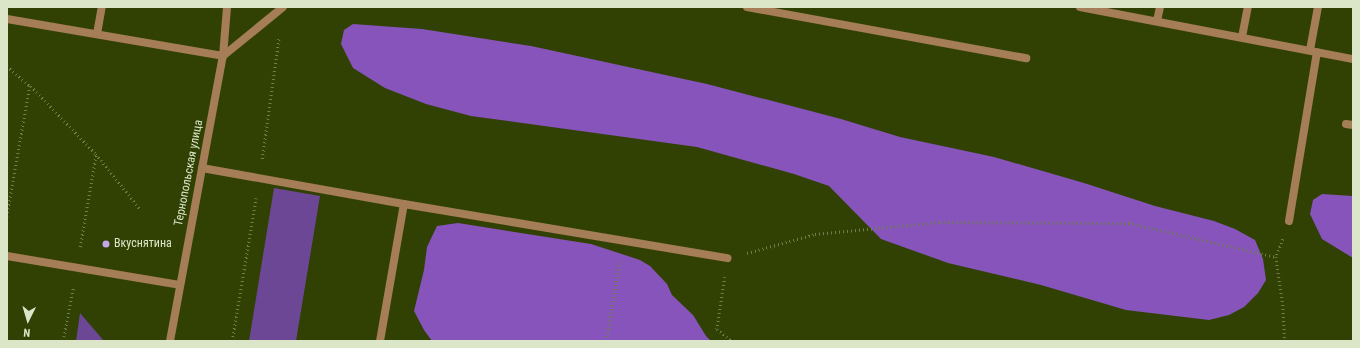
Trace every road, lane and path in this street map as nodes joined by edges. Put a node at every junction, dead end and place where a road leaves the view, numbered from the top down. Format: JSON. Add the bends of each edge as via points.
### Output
{"nodes":[{"id":1,"x":102,"y":7,"type":"edge"},
{"id":2,"x":226,"y":7,"type":"edge"},
{"id":3,"x":283,"y":7,"type":"edge"},
{"id":4,"x":747,"y":7,"type":"edge"},
{"id":5,"x":1080,"y":7,"type":"edge"},
{"id":6,"x":1160,"y":7,"type":"edge"},
{"id":7,"x":1248,"y":7,"type":"edge"},
{"id":8,"x":1318,"y":7,"type":"edge"},
{"id":9,"x":7,"y":19,"type":"edge"},
{"id":10,"x":1157,"y":21,"type":"junction"},
{"id":11,"x":97,"y":34,"type":"junction"},
{"id":12,"x":1242,"y":37,"type":"junction"},
{"id":13,"x":1313,"y":51,"type":"junction"},
{"id":14,"x":223,"y":56,"type":"junction"},
{"id":15,"x":1026,"y":58,"type":"dead end"},
{"id":16,"x":1353,"y":59,"type":"edge"},
{"id":17,"x":7,"y":66,"type":"edge"},
{"id":18,"x":30,"y":86,"type":"junction"},
{"id":19,"x":96,"y":154,"type":"junction"},
{"id":20,"x":202,"y":168,"type":"junction"},
{"id":21,"x":259,"y":178,"type":"junction"},
{"id":22,"x":404,"y":204,"type":"junction"},
{"id":23,"x":141,"y":210,"type":"dead end"},
{"id":24,"x":7,"y":217,"type":"edge"},
{"id":25,"x":1289,"y":221,"type":"joint"},
{"id":26,"x":623,"y":241,"type":"junction"},
{"id":27,"x":7,"y":256,"type":"edge"},
{"id":28,"x":1276,"y":257,"type":"junction"},
{"id":29,"x":728,"y":258,"type":"junction"},
{"id":30,"x":76,"y":267,"type":"junction"},
{"id":31,"x":180,"y":285,"type":"junction"},
{"id":32,"x":63,"y":341,"type":"edge"},
{"id":33,"x":170,"y":341,"type":"edge"},
{"id":34,"x":232,"y":341,"type":"edge"},
{"id":35,"x":380,"y":341,"type":"edge"},
{"id":36,"x":606,"y":341,"type":"edge"},
{"id":37,"x":732,"y":341,"type":"edge"},
{"id":38,"x":1285,"y":341,"type":"edge"}],
"edges":[{"from":1,"to":11,"type":"street"},
{"from":2,"to":14,"type":"street","name":"Тернопольская улица"},
{"from":3,"to":14,"type":"street"},
{"from":3,"to":21,"type":"path"},
{"from":4,"to":15,"type":"street"},
{"from":5,"to":10,"type":"street"},
{"from":6,"to":10,"type":"street"},
{"from":7,"to":12,"type":"street"},
{"from":8,"to":13,"type":"street"},
{"from":9,"to":11,"type":"street"},
{"from":10,"to":12,"type":"street"},
{"from":11,"to":14,"type":"street"},
{"from":12,"to":13,"type":"street"},
{"from":13,"to":16,"type":"street"},
{"from":13,"to":25,"type":"street"},
{"from":14,"to":20,"type":"street","name":"Тернопольская улица"},
{"from":17,"to":18,"type":"path"},
{"from":18,"to":19,"type":"path"},
{"from":18,"to":24,"type":"path"},
{"from":19,"to":23,"type":"path"},
{"from":19,"to":30,"type":"path"},
{"from":20,"to":21,"type":"street"},
{"from":20,"to":31,"type":"street","name":"Тернопольская улица"},
{"from":21,"to":22,"type":"street"},
{"from":21,"to":34,"type":"path"},
{"from":22,"to":26,"type":"street"},
{"from":22,"to":35,"type":"street"},
{"from":25,"to":28,"type":"path"},
{"from":26,"to":29,"type":"street"},
{"from":26,"to":36,"type":"path"},
{"from":27,"to":30,"type":"street"},
{"from":28,"to":29,"type":"path","via":[[1129,224],[940,222],[815,234]]},
{"from":28,"to":38,"type":"path"},
{"from":29,"to":37,"type":"path","via":[[717,329]]},
{"from":30,"to":31,"type":"street"},
{"from":30,"to":32,"type":"path"},
{"from":31,"to":33,"type":"street","name":"Тернопольская улица"}]}
